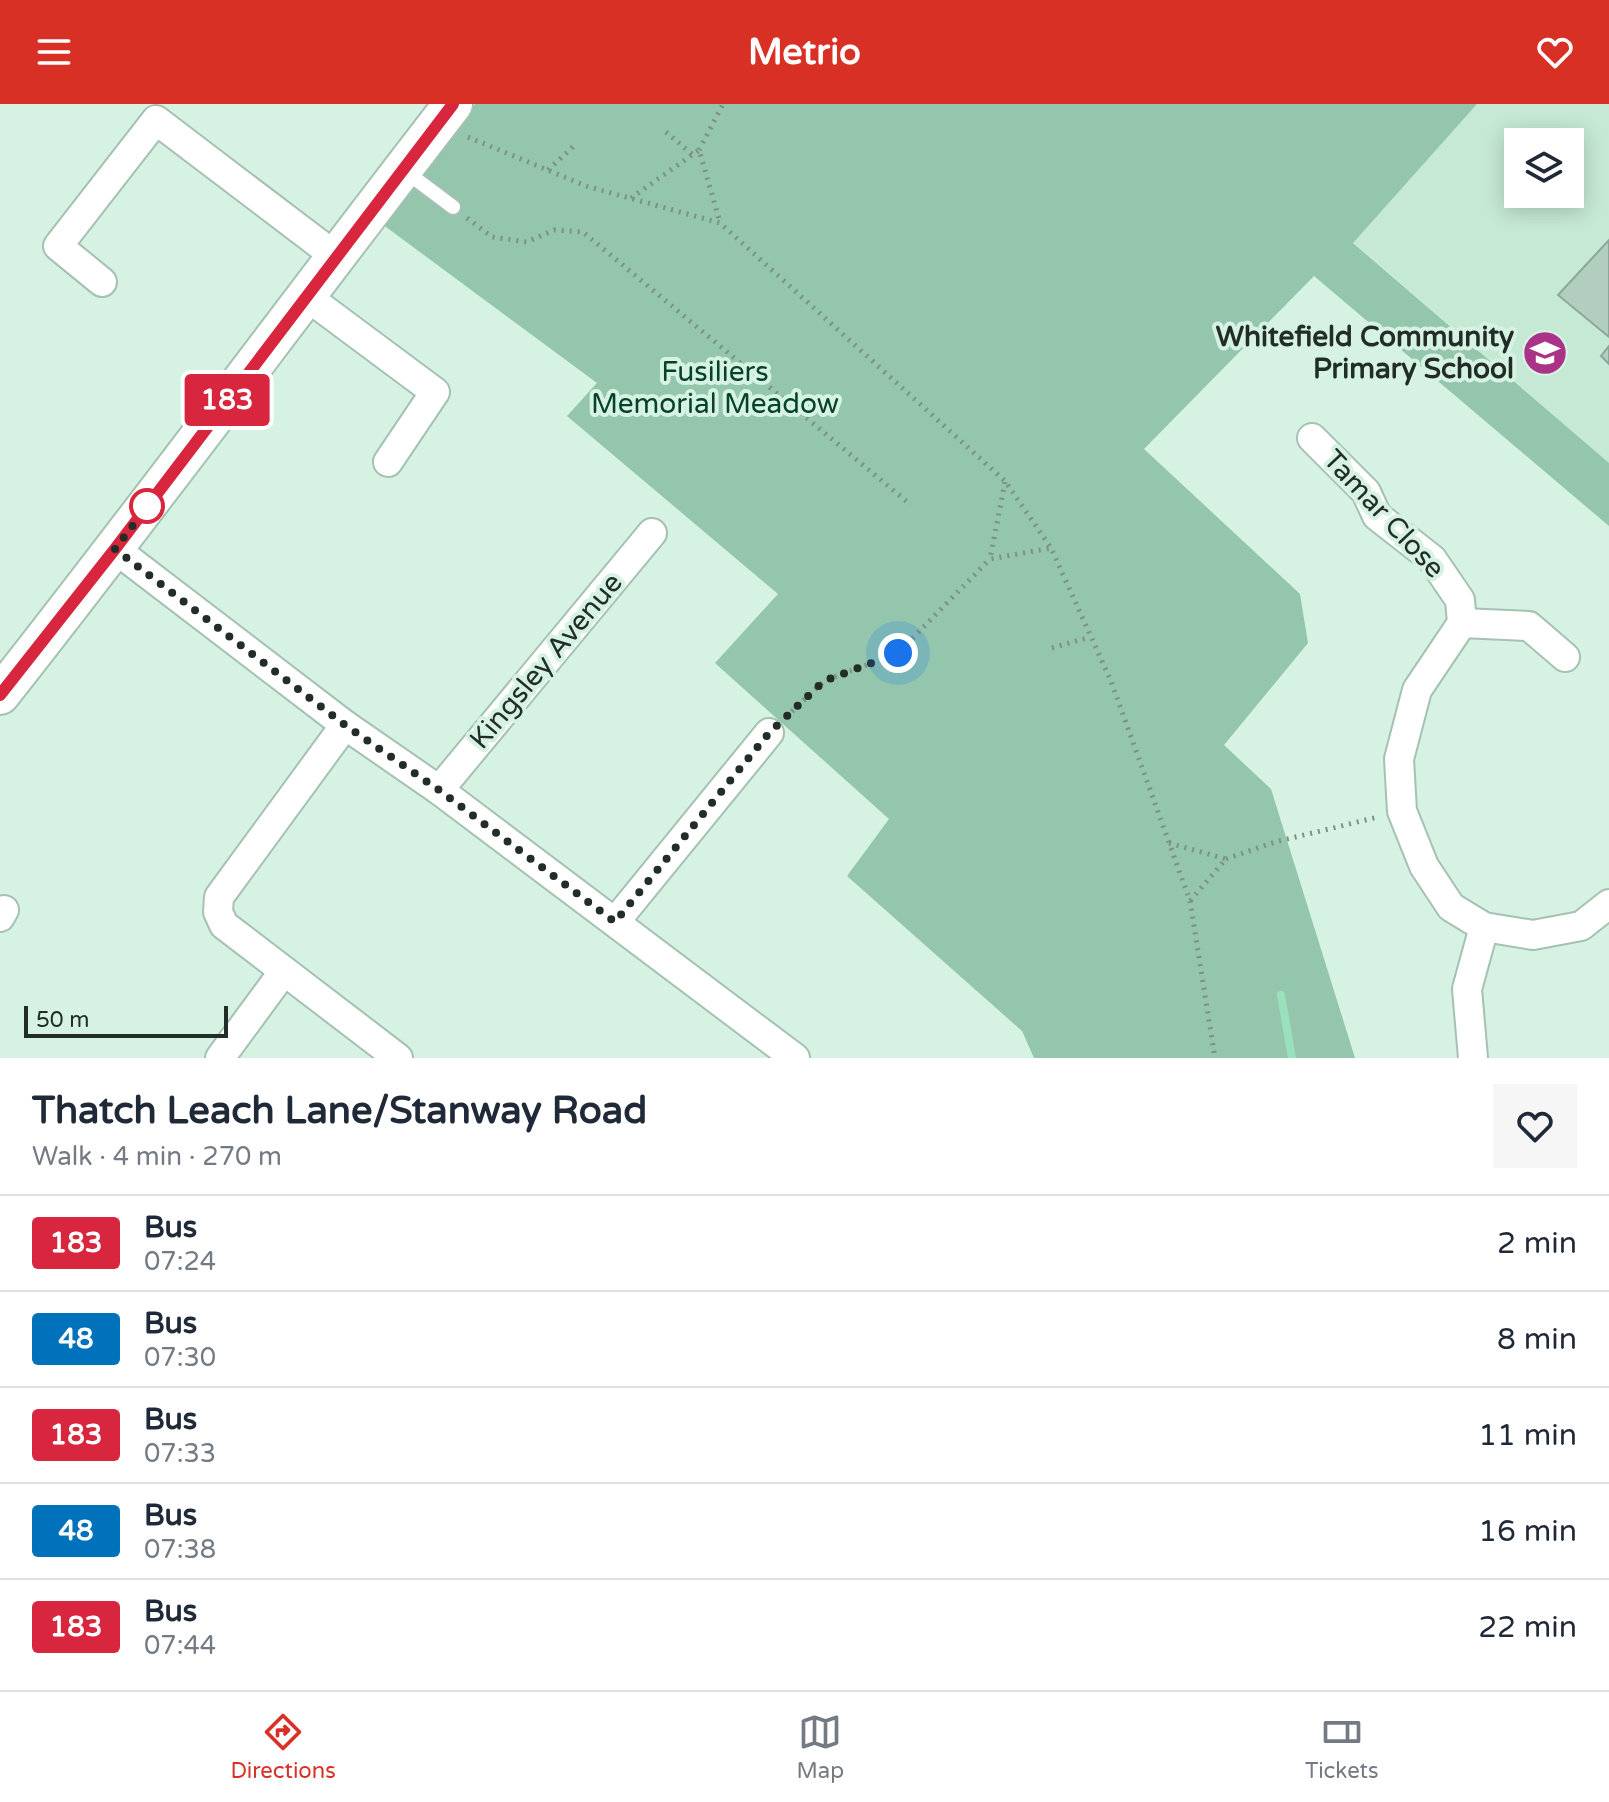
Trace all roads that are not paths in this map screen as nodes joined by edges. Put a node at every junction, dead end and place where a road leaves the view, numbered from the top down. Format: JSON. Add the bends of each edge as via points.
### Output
{"nodes":[{"id":1,"x":445,"y":114,"type":"edge"},
{"id":2,"x":402,"y":168,"type":"junction"},
{"id":3,"x":453,"y":207,"type":"road end"},
{"id":4,"x":335,"y":256,"type":"junction"},
{"id":5,"x":102,"y":282,"type":"dead end"},
{"id":6,"x":306,"y":296,"type":"junction"},
{"id":7,"x":1312,"y":438,"type":"dead end"},
{"id":8,"x":388,"y":462,"type":"dead end"},
{"id":9,"x":652,"y":533,"type":"dead end"},
{"id":10,"x":115,"y":549,"type":"junction"},
{"id":11,"x":1462,"y":623,"type":"junction"},
{"id":12,"x":1565,"y":657,"type":"dead end"},
{"id":13,"x":0,"y":695,"type":"edge"},
{"id":14,"x":345,"y":725,"type":"junction"},
{"id":15,"x":769,"y":733,"type":"road end"},
{"id":16,"x":439,"y":790,"type":"junction"},
{"id":17,"x":1609,"y":904,"type":"edge"},
{"id":18,"x":615,"y":922,"type":"junction"},
{"id":19,"x":1484,"y":927,"type":"junction"},
{"id":20,"x":284,"y":971,"type":"junction"},
{"id":21,"x":220,"y":1058,"type":"edge"},
{"id":22,"x":398,"y":1058,"type":"edge"},
{"id":23,"x":795,"y":1058,"type":"edge"},
{"id":24,"x":1473,"y":1058,"type":"edge"}],
"edges":[{"from":1,"to":2,"type":"street"},
{"from":2,"to":3,"type":"lane"},
{"from":2,"to":4,"type":"street"},
{"from":4,"to":5,"type":"street","via":[[156,120],[58,246]]},
{"from":4,"to":6,"type":"street"},
{"from":6,"to":8,"type":"street","via":[[435,392]]},
{"from":6,"to":10,"type":"street"},
{"from":7,"to":11,"type":"street","name":"Tamar Close","via":[[1366,492],[1377,516],[1432,559],[1460,600]]},
{"from":9,"to":16,"type":"street","name":"Kingsley Avenue"},
{"from":10,"to":13,"type":"street"},
{"from":10,"to":14,"type":"street"},
{"from":11,"to":12,"type":"street","via":[[1529,626]]},
{"from":11,"to":19,"type":"street","via":[[1417,690],[1399,759],[1402,811],[1424,866],[1451,907]]},
{"from":14,"to":16,"type":"street"},
{"from":14,"to":20,"type":"street","via":[[219,897],[224,925]]},
{"from":15,"to":18,"type":"street"},
{"from":16,"to":18,"type":"street"},
{"from":17,"to":19,"type":"street","via":[[1581,926],[1557,931],[1533,935]]},
{"from":18,"to":23,"type":"street"},
{"from":19,"to":24,"type":"street","via":[[1467,989]]},
{"from":20,"to":21,"type":"street"},
{"from":20,"to":22,"type":"street"}]}
